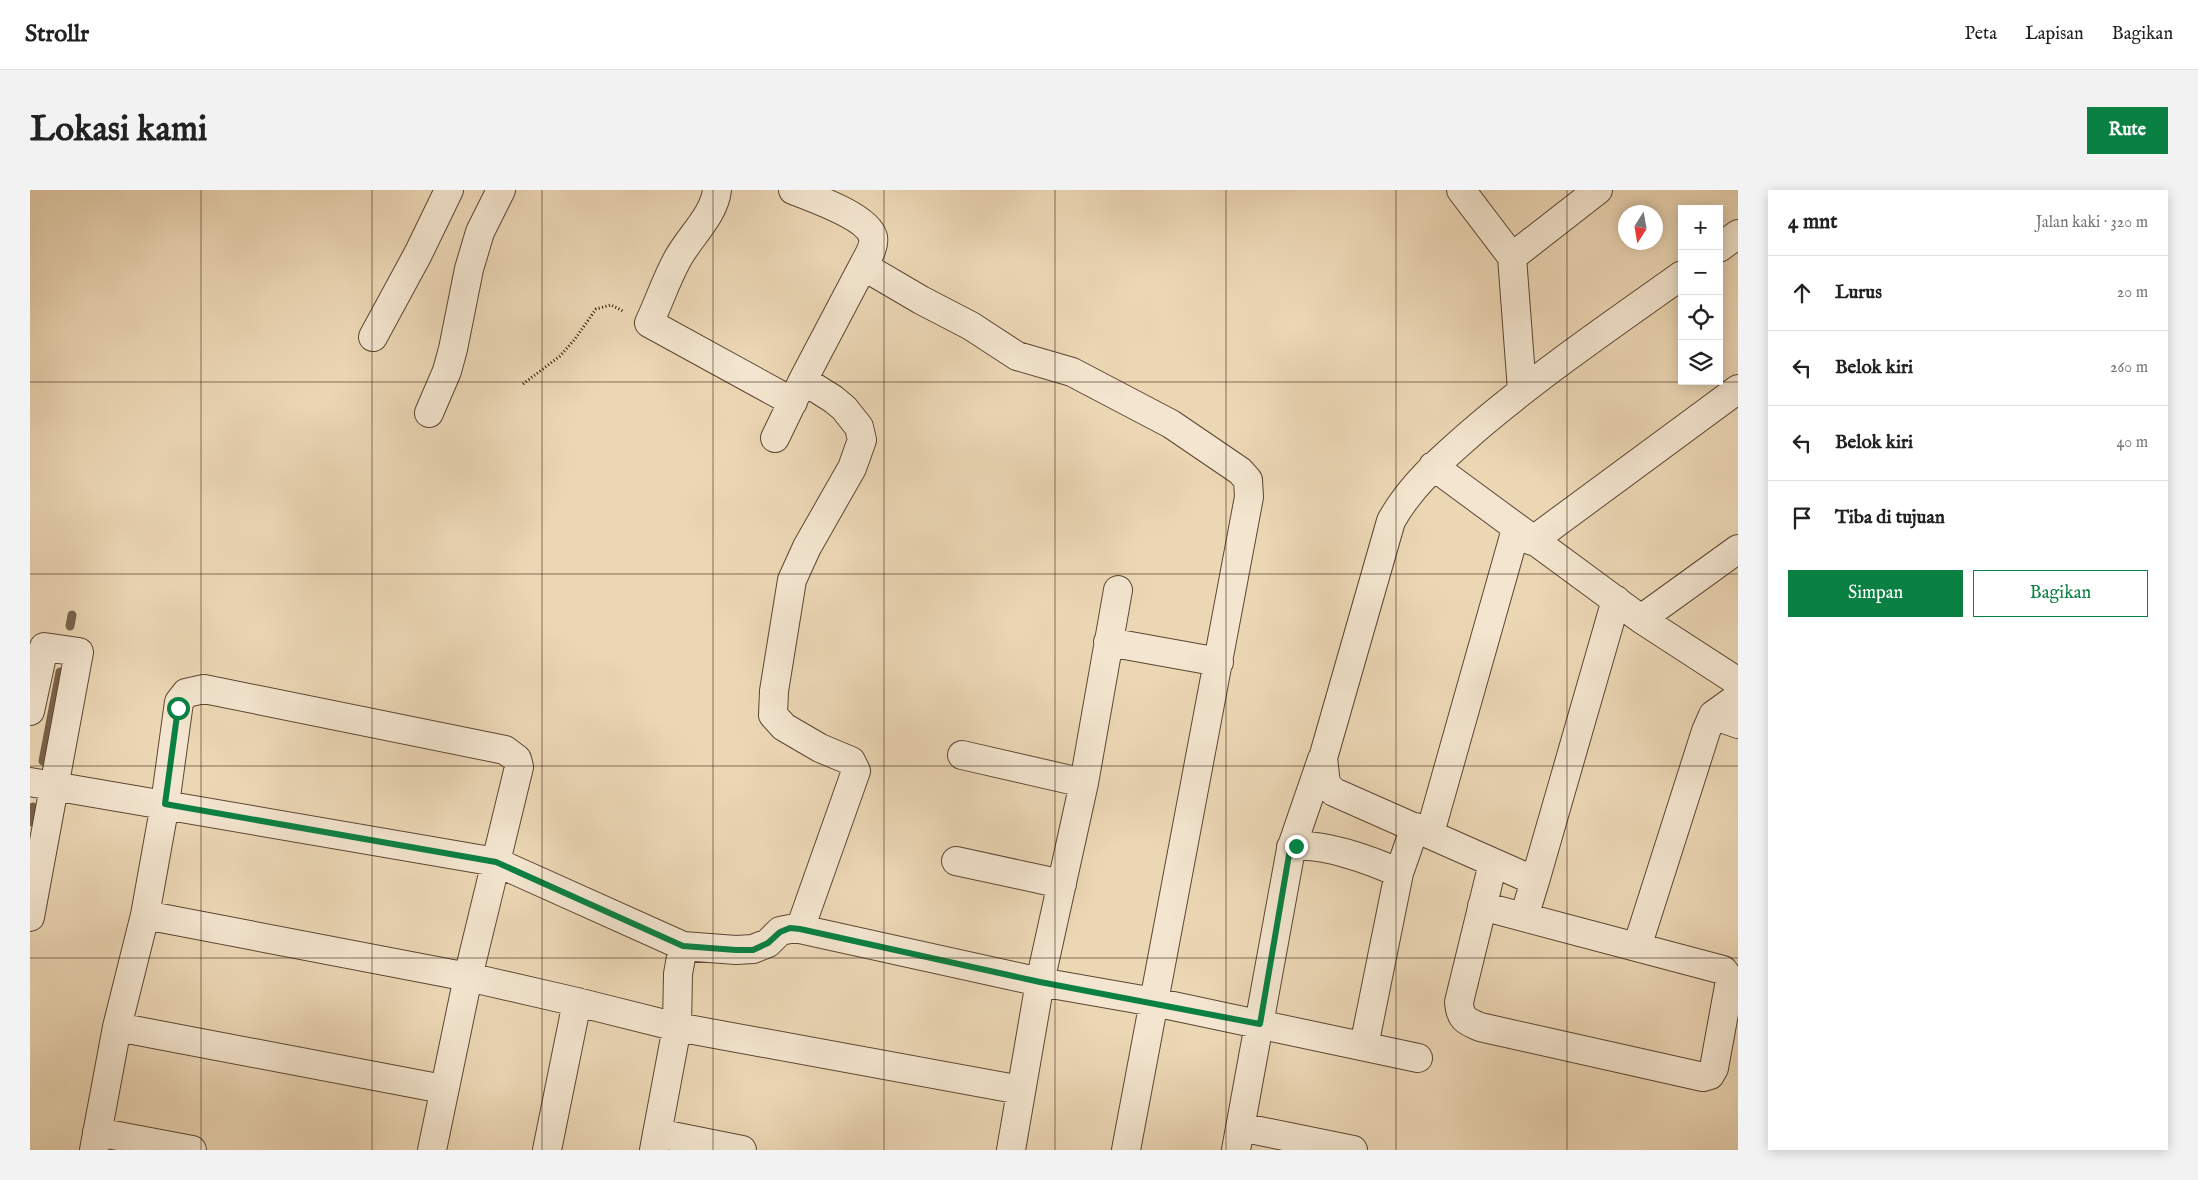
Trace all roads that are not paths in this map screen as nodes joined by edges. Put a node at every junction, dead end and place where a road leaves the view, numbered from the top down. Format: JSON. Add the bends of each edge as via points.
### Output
{"nodes":[{"id":1,"x":449,"y":190,"type":"edge"},
{"id":2,"x":501,"y":190,"type":"edge"},
{"id":3,"x":717,"y":190,"type":"edge"},
{"id":4,"x":794,"y":190,"type":"edge"},
{"id":5,"x":1461,"y":190,"type":"edge"},
{"id":6,"x":1598,"y":190,"type":"edge"},
{"id":7,"x":1738,"y":234,"type":"edge"},
{"id":8,"x":1723,"y":245,"type":"edge"},
{"id":9,"x":1512,"y":257,"type":"junction"},
{"id":10,"x":864,"y":266,"type":"junction"},
{"id":11,"x":1678,"y":278,"type":"edge"},
{"id":12,"x":372,"y":337,"type":"dead end"},
{"id":13,"x":1738,"y":389,"type":"edge"},
{"id":14,"x":1522,"y":390,"type":"junction"},
{"id":15,"x":798,"y":391,"type":"junction"},
{"id":16,"x":429,"y":414,"type":"dead end"},
{"id":17,"x":776,"y":438,"type":"dead end"},
{"id":18,"x":1433,"y":466,"type":"junction"},
{"id":19,"x":1524,"y":535,"type":"junction"},
{"id":20,"x":1738,"y":549,"type":"edge"},
{"id":21,"x":1118,"y":590,"type":"dead end"},
{"id":22,"x":1616,"y":600,"type":"junction"},
{"id":23,"x":1641,"y":619,"type":"junction"},
{"id":24,"x":1108,"y":642,"type":"junction"},
{"id":25,"x":1219,"y":662,"type":"junction"},
{"id":26,"x":1738,"y":682,"type":"edge"},
{"id":27,"x":1738,"y":697,"type":"edge"},
{"id":28,"x":30,"y":711,"type":"edge"},
{"id":29,"x":1726,"y":720,"type":"edge"},
{"id":30,"x":962,"y":755,"type":"dead end"},
{"id":31,"x":1323,"y":758,"type":"junction"},
{"id":32,"x":1084,"y":782,"type":"junction"},
{"id":33,"x":42,"y":784,"type":"edge"},
{"id":34,"x":165,"y":804,"type":"junction"},
{"id":35,"x":1423,"y":830,"type":"junction"},
{"id":36,"x":1291,"y":847,"type":"junction"},
{"id":37,"x":956,"y":861,"type":"dead end"},
{"id":38,"x":496,"y":862,"type":"junction"},
{"id":39,"x":1493,"y":864,"type":"junction"},
{"id":40,"x":1399,"y":873,"type":"junction"},
{"id":41,"x":1535,"y":881,"type":"junction"},
{"id":42,"x":1062,"y":884,"type":"junction"},
{"id":43,"x":1482,"y":906,"type":"junction"},
{"id":44,"x":145,"y":915,"type":"junction"},
{"id":45,"x":30,"y":917,"type":"edge"},
{"id":46,"x":1524,"y":917,"type":"junction"},
{"id":47,"x":800,"y":929,"type":"junction"},
{"id":48,"x":683,"y":946,"type":"junction"},
{"id":49,"x":1637,"y":947,"type":"junction"},
{"id":50,"x":468,"y":978,"type":"junction"},
{"id":51,"x":1040,"y":982,"type":"junction"},
{"id":52,"x":577,"y":1002,"type":"junction"},
{"id":53,"x":1154,"y":1002,"type":"junction"},
{"id":54,"x":1260,"y":1024,"type":"junction"},
{"id":55,"x":117,"y":1027,"type":"junction"},
{"id":56,"x":677,"y":1027,"type":"junction"},
{"id":57,"x":1364,"y":1046,"type":"junction"},
{"id":58,"x":1418,"y":1058,"type":"dead end"},
{"id":59,"x":443,"y":1089,"type":"junction"},
{"id":60,"x":1021,"y":1090,"type":"junction"},
{"id":61,"x":1238,"y":1139,"type":"edge"},
{"id":62,"x":96,"y":1141,"type":"edge"},
{"id":63,"x":656,"y":1142,"type":"edge"},
{"id":64,"x":192,"y":1150,"type":"edge"},
{"id":65,"x":432,"y":1150,"type":"edge"},
{"id":66,"x":547,"y":1150,"type":"edge"},
{"id":67,"x":742,"y":1150,"type":"edge"},
{"id":68,"x":1011,"y":1150,"type":"edge"},
{"id":69,"x":1126,"y":1150,"type":"edge"},
{"id":70,"x":1353,"y":1150,"type":"edge"}],
"edges":[{"from":1,"to":12,"type":"street"},
{"from":2,"to":16,"type":"street","via":[[480,232],[451,356]]},
{"from":3,"to":15,"type":"street","via":[[707,216],[673,267],[649,323]]},
{"from":4,"to":10,"type":"street","via":[[850,215],[870,230],[873,242]]},
{"from":5,"to":9,"type":"street"},
{"from":6,"to":9,"type":"street"},
{"from":7,"to":8,"type":"street"},
{"from":9,"to":14,"type":"street"},
{"from":10,"to":15,"type":"street"},
{"from":10,"to":25,"type":"street","via":[[971,326],[1017,356],[1072,372],[1145,408],[1240,471],[1248,480],[1250,489]]},
{"from":11,"to":14,"type":"street"},
{"from":13,"to":19,"type":"street"},
{"from":14,"to":18,"type":"street"},
{"from":15,"to":17,"type":"street"},
{"from":15,"to":47,"type":"street","via":[[833,399],[852,416],[862,440],[852,468],[792,580],[774,691],[773,715],[784,727],[820,748],[845,756],[856,771]]},
{"from":18,"to":19,"type":"street"},
{"from":18,"to":31,"type":"street","via":[[1391,521]]},
{"from":19,"to":22,"type":"street"},
{"from":19,"to":35,"type":"street"},
{"from":20,"to":23,"type":"street"},
{"from":21,"to":24,"type":"street"},
{"from":22,"to":23,"type":"street"},
{"from":22,"to":41,"type":"street"},
{"from":23,"to":26,"type":"street"},
{"from":24,"to":25,"type":"street"},
{"from":24,"to":32,"type":"street"},
{"from":25,"to":53,"type":"street"},
{"from":27,"to":29,"type":"street"},
{"from":28,"to":33,"type":"street","via":[[44,648],[79,652]]},
{"from":29,"to":49,"type":"street","via":[[1706,731]]},
{"from":30,"to":32,"type":"street"},
{"from":31,"to":35,"type":"street","via":[[1326,784],[1334,792]]},
{"from":31,"to":36,"type":"street"},
{"from":32,"to":42,"type":"street"},
{"from":33,"to":34,"type":"street"},
{"from":33,"to":45,"type":"street"},
{"from":34,"to":38,"type":"street"},
{"from":34,"to":38,"type":"street","via":[[180,699],[192,690],[208,690],[510,753],[517,759],[519,767]]},
{"from":34,"to":44,"type":"street"},
{"from":35,"to":39,"type":"street"},
{"from":35,"to":40,"type":"street"},
{"from":36,"to":40,"type":"street","via":[[1318,847],[1364,859]]},
{"from":36,"to":54,"type":"street"},
{"from":37,"to":42,"type":"street"},
{"from":38,"to":48,"type":"street"},
{"from":38,"to":50,"type":"street"},
{"from":39,"to":41,"type":"street"},
{"from":39,"to":43,"type":"street"},
{"from":40,"to":57,"type":"street"},
{"from":41,"to":46,"type":"street"},
{"from":42,"to":51,"type":"street"},
{"from":43,"to":46,"type":"street"},
{"from":43,"to":49,"type":"street","via":[[1459,1002],[1460,1014],[1465,1021],[1703,1077],[1710,1075],[1714,1068],[1729,978],[1723,970]]},
{"from":44,"to":50,"type":"street"},
{"from":44,"to":55,"type":"street"},
{"from":46,"to":49,"type":"street"},
{"from":47,"to":48,"type":"street","via":[[780,932],[753,950]]},
{"from":47,"to":51,"type":"street"},
{"from":48,"to":56,"type":"street","via":[[678,974]]},
{"from":50,"to":52,"type":"street"},
{"from":50,"to":59,"type":"street"},
{"from":51,"to":53,"type":"street"},
{"from":51,"to":60,"type":"street"},
{"from":52,"to":56,"type":"street"},
{"from":52,"to":66,"type":"street"},
{"from":53,"to":54,"type":"street"},
{"from":53,"to":69,"type":"street"},
{"from":54,"to":57,"type":"street"},
{"from":54,"to":61,"type":"street"},
{"from":55,"to":59,"type":"street"},
{"from":55,"to":62,"type":"street"},
{"from":56,"to":60,"type":"street"},
{"from":56,"to":63,"type":"street"},
{"from":57,"to":58,"type":"street"},
{"from":59,"to":65,"type":"street"},
{"from":60,"to":68,"type":"street"},
{"from":61,"to":70,"type":"street"},
{"from":62,"to":64,"type":"street"},
{"from":63,"to":67,"type":"street"}]}
